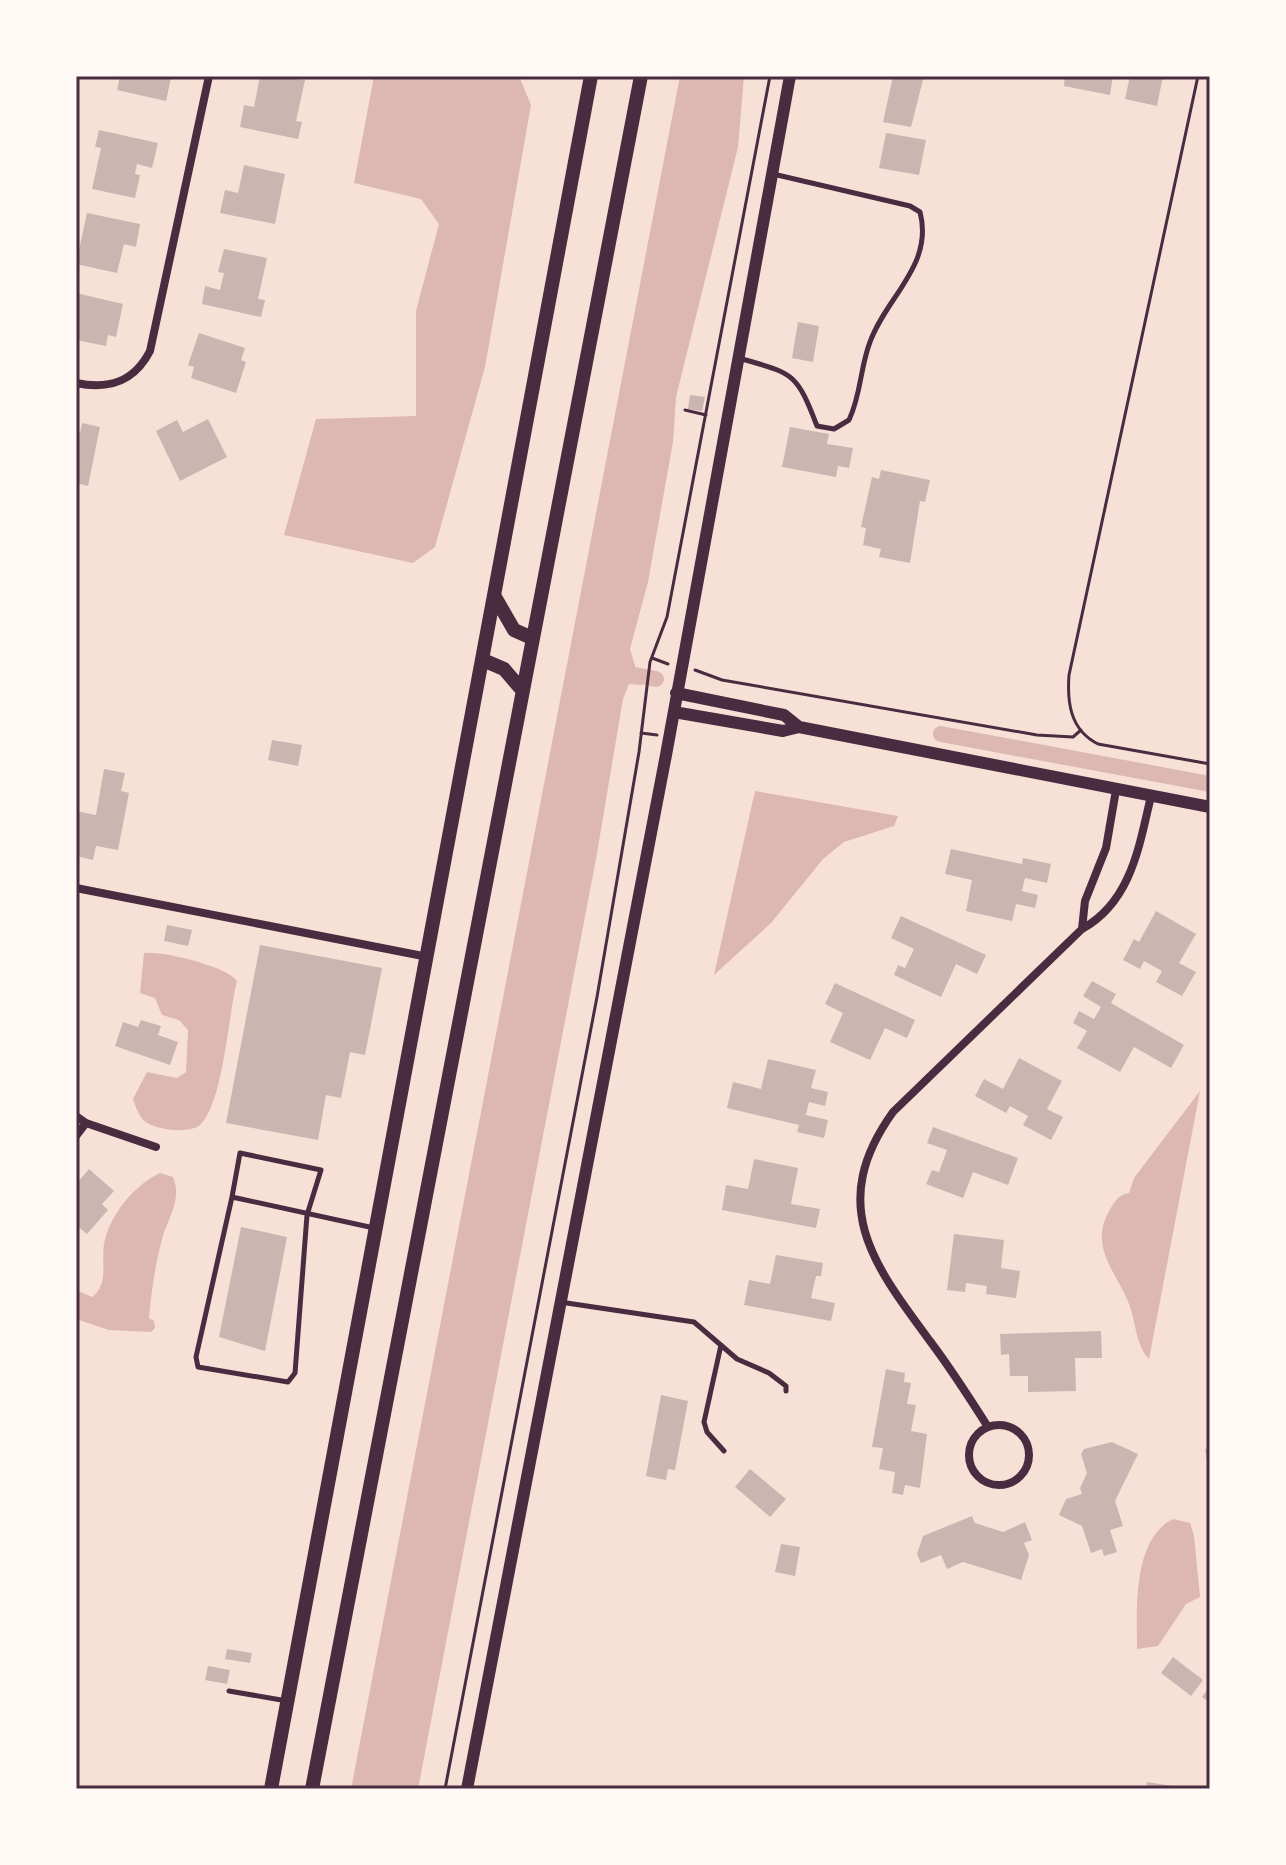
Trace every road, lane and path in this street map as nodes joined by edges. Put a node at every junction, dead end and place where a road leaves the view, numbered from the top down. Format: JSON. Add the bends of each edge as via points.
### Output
{"nodes":[{"id":1,"x":209,"y":76,"type":"edge"},
{"id":2,"x":591,"y":76,"type":"edge"},
{"id":3,"x":641,"y":76,"type":"edge"},
{"id":4,"x":770,"y":76,"type":"edge"},
{"id":5,"x":790,"y":76,"type":"edge"},
{"id":6,"x":1198,"y":76,"type":"edge"},
{"id":7,"x":772,"y":173,"type":"junction"},
{"id":8,"x":738,"y":358,"type":"junction"},
{"id":9,"x":76,"y":383,"type":"edge"},
{"id":10,"x":685,"y":410,"type":"dead end"},
{"id":11,"x":706,"y":415,"type":"junction"},
{"id":12,"x":495,"y":597,"type":"junction"},
{"id":13,"x":532,"y":638,"type":"junction"},
{"id":14,"x":483,"y":660,"type":"junction"},
{"id":15,"x":650,"y":660,"type":"junction"},
{"id":16,"x":671,"y":665,"type":"dead end"},
{"id":17,"x":695,"y":670,"type":"dead end"},
{"id":18,"x":522,"y":690,"type":"junction"},
{"id":19,"x":676,"y":693,"type":"junction"},
{"id":20,"x":674,"y":712,"type":"junction"},
{"id":21,"x":799,"y":727,"type":"junction"},
{"id":22,"x":1081,"y":730,"type":"junction"},
{"id":23,"x":641,"y":733,"type":"junction"},
{"id":24,"x":657,"y":735,"type":"dead end"},
{"id":25,"x":1210,"y":764,"type":"edge"},
{"id":26,"x":1116,"y":790,"type":"junction"},
{"id":27,"x":1151,"y":796,"type":"junction"},
{"id":28,"x":1210,"y":807,"type":"edge"},
{"id":29,"x":76,"y":888,"type":"edge"},
{"id":30,"x":1082,"y":929,"type":"junction"},
{"id":31,"x":428,"y":957,"type":"junction"},
{"id":32,"x":76,"y":1116,"type":"edge"},
{"id":33,"x":86,"y":1123,"type":"junction"},
{"id":34,"x":76,"y":1136,"type":"edge"},
{"id":35,"x":156,"y":1147,"type":"dead end"},
{"id":36,"x":232,"y":1197,"type":"junction"},
{"id":37,"x":307,"y":1215,"type":"junction"},
{"id":38,"x":377,"y":1229,"type":"junction"},
{"id":39,"x":559,"y":1302,"type":"junction"},
{"id":40,"x":721,"y":1345,"type":"junction"},
{"id":41,"x":786,"y":1391,"type":"dead end"},
{"id":42,"x":988,"y":1427,"type":"junction"},
{"id":43,"x":724,"y":1451,"type":"dead end"},
{"id":44,"x":229,"y":1691,"type":"dead end"},
{"id":45,"x":288,"y":1701,"type":"junction"},
{"id":46,"x":271,"y":1789,"type":"edge"},
{"id":47,"x":312,"y":1789,"type":"edge"},
{"id":48,"x":445,"y":1789,"type":"edge"},
{"id":49,"x":467,"y":1789,"type":"edge"}],
"edges":[{"from":1,"to":9,"type":"street","via":[[150,351],[130,377],[94,387]]},
{"from":2,"to":12,"type":"main road"},
{"from":3,"to":13,"type":"main road"},
{"from":4,"to":11,"type":"path"},
{"from":5,"to":7,"type":"street"},
{"from":6,"to":22,"type":"path","via":[[1069,675],[1071,716]]},
{"from":7,"to":8,"type":"street"},
{"from":7,"to":8,"type":"lane","via":[[910,206],[920,212],[922,243],[905,287],[872,336],[849,420],[834,429],[817,426],[799,383],[782,370]]},
{"from":8,"to":19,"type":"street"},
{"from":10,"to":11,"type":"path"},
{"from":11,"to":15,"type":"path","via":[[667,617]]},
{"from":12,"to":13,"type":"main road","via":[[514,630]]},
{"from":12,"to":14,"type":"main road"},
{"from":13,"to":18,"type":"main road"},
{"from":14,"to":18,"type":"main road","via":[[504,669]]},
{"from":14,"to":31,"type":"main road"},
{"from":15,"to":16,"type":"path"},
{"from":15,"to":23,"type":"path"},
{"from":17,"to":22,"type":"path","via":[[722,680],[1037,735],[1073,737]]},
{"from":18,"to":47,"type":"main road"},
{"from":19,"to":20,"type":"street"},
{"from":19,"to":21,"type":"street","via":[[784,715]]},
{"from":20,"to":21,"type":"street","via":[[783,731]]},
{"from":20,"to":39,"type":"street"},
{"from":21,"to":26,"type":"street"},
{"from":22,"to":25,"type":"path","via":[[1098,744]]},
{"from":23,"to":24,"type":"path"},
{"from":23,"to":48,"type":"path","via":[[594,1012]]},
{"from":26,"to":27,"type":"street"},
{"from":26,"to":30,"type":"street","via":[[1106,848],[1085,901]]},
{"from":27,"to":28,"type":"street"},
{"from":27,"to":30,"type":"street","via":[[1137,857],[1124,886],[1111,908]]},
{"from":29,"to":31,"type":"street"},
{"from":30,"to":42,"type":"street","via":[[893,1112],[874,1138],[864,1165],[860,1224],[867,1246],[884,1279]]},
{"from":31,"to":38,"type":"main road"},
{"from":32,"to":33,"type":"street"},
{"from":33,"to":34,"type":"street"},
{"from":33,"to":35,"type":"street"},
{"from":36,"to":37,"type":"lane"},
{"from":36,"to":37,"type":"lane","via":[[240,1153],[321,1170]]},
{"from":36,"to":37,"type":"lane","via":[[198,1367],[288,1382],[295,1373]]},
{"from":37,"to":38,"type":"lane"},
{"from":38,"to":45,"type":"main road"},
{"from":39,"to":40,"type":"lane","via":[[694,1322]]},
{"from":39,"to":49,"type":"street"},
{"from":40,"to":41,"type":"lane","via":[[749,1366],[769,1373]]},
{"from":40,"to":43,"type":"lane","via":[[704,1422]]},
{"from":42,"to":42,"type":"street","via":[[970,1451],[974,1471],[990,1483],[1011,1483],[1025,1470],[1027,1443],[1006,1425]]},
{"from":44,"to":45,"type":"lane"},
{"from":45,"to":46,"type":"main road"}]}
